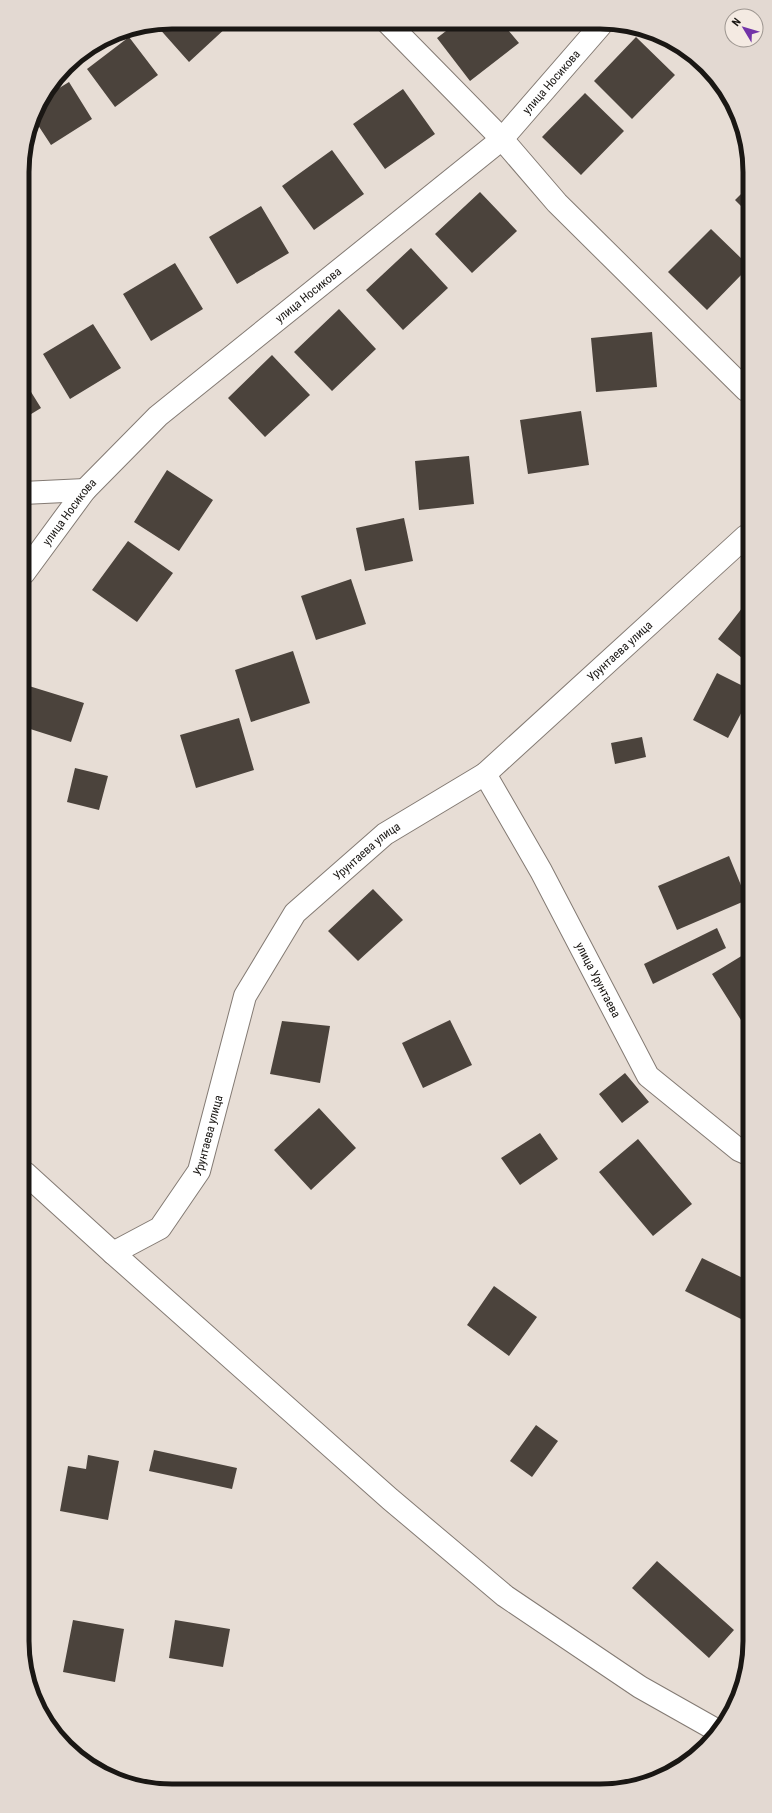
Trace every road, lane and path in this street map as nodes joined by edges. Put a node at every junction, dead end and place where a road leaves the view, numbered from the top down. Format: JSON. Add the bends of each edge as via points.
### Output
{"nodes":[{"id":1,"x":394,"y":29,"type":"edge"},
{"id":2,"x":598,"y":29,"type":"edge"},
{"id":3,"x":502,"y":139,"type":"junction"},
{"id":4,"x":743,"y":387,"type":"edge"},
{"id":5,"x":85,"y":490,"type":"junction"},
{"id":6,"x":29,"y":493,"type":"edge"},
{"id":7,"x":743,"y":539,"type":"edge"},
{"id":8,"x":29,"y":566,"type":"edge"},
{"id":9,"x":485,"y":774,"type":"junction"},
{"id":10,"x":743,"y":1152,"type":"edge"},
{"id":11,"x":29,"y":1176,"type":"edge"},
{"id":12,"x":113,"y":1253,"type":"junction"},
{"id":13,"x":713,"y":1728,"type":"edge"}],
"edges":[{"from":1,"to":3,"type":"street"},
{"from":2,"to":3,"type":"street","name":"улица Носикова"},
{"from":3,"to":4,"type":"street","via":[[557,203]]},
{"from":3,"to":5,"type":"street","name":"улица Носикова","via":[[158,416]]},
{"from":5,"to":6,"type":"street"},
{"from":5,"to":8,"type":"street","name":"улица Носикова"},
{"from":7,"to":9,"type":"street","name":"Урунтаева улица"},
{"from":9,"to":10,"type":"street","name":"улица Урунтаева","via":[[541,871],[648,1076]]},
{"from":9,"to":12,"type":"street","name":"Урунтаева улица","via":[[385,834],[295,913],[245,996],[199,1170],[160,1228]]},
{"from":11,"to":12,"type":"street"},
{"from":12,"to":13,"type":"street","via":[[390,1499],[505,1596],[640,1687]]}]}
